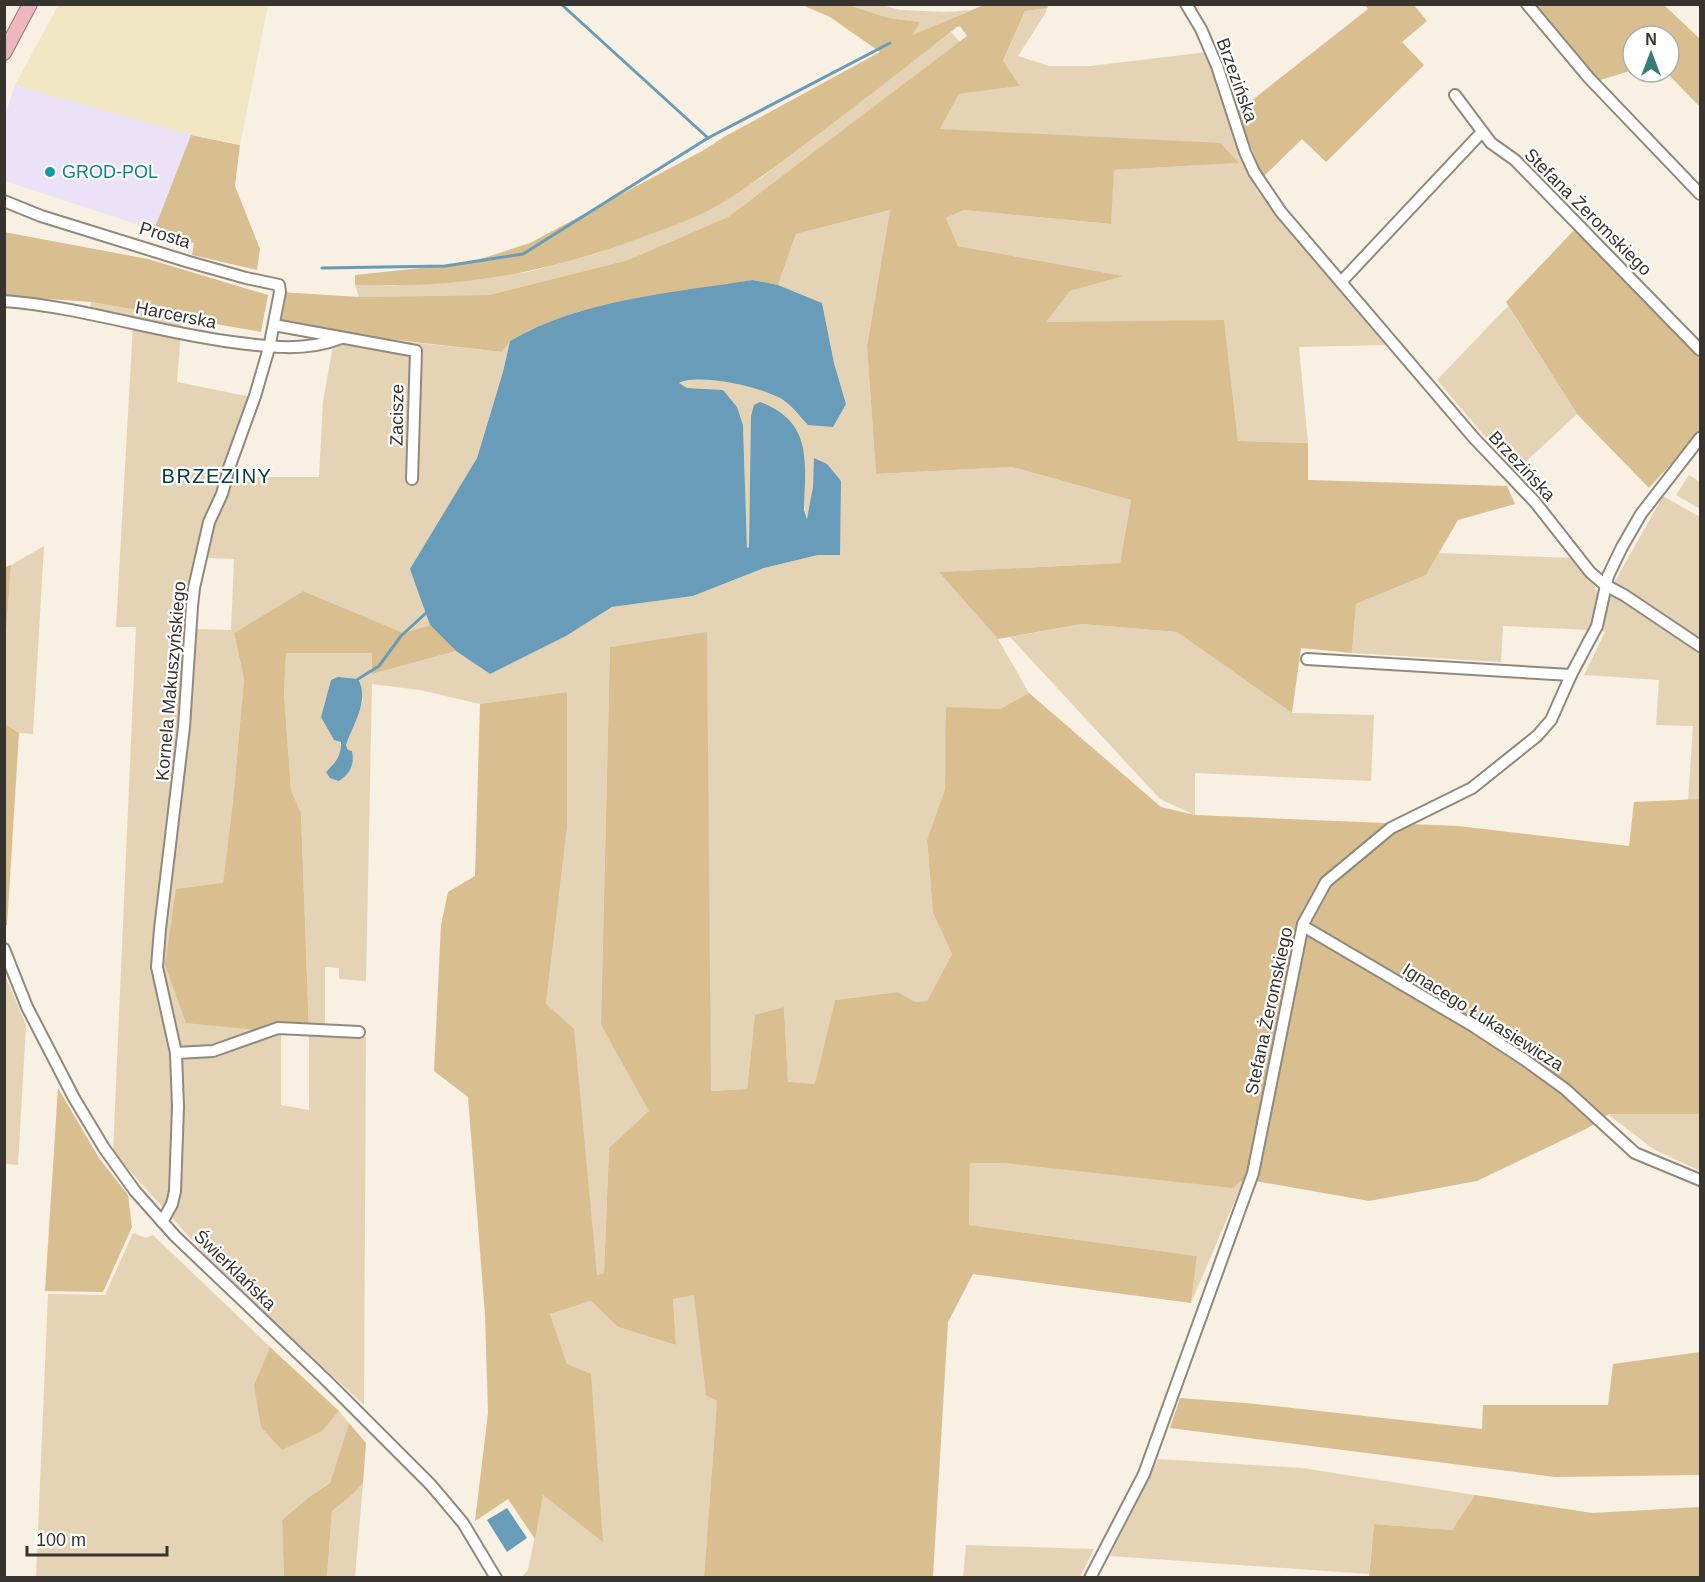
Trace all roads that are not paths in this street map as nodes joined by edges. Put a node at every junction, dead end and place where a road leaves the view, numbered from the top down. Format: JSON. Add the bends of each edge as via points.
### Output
{"nodes":[{"id":1,"x":30,"y":4,"type":"edge"},
{"id":2,"x":1186,"y":4,"type":"edge"},
{"id":3,"x":1527,"y":4,"type":"edge"},
{"id":4,"x":4,"y":53,"type":"edge"},
{"id":5,"x":1455,"y":95,"type":"dead end"},
{"id":6,"x":1482,"y":132,"type":"junction"},
{"id":7,"x":1701,"y":194,"type":"edge"},
{"id":8,"x":4,"y":201,"type":"edge"},
{"id":9,"x":4,"y":209,"type":"edge"},
{"id":10,"x":40,"y":216,"type":"junction"},
{"id":11,"x":1341,"y":282,"type":"junction"},
{"id":12,"x":279,"y":285,"type":"joint"},
{"id":13,"x":4,"y":301,"type":"edge"},
{"id":14,"x":274,"y":325,"type":"junction"},
{"id":15,"x":341,"y":338,"type":"junction"},
{"id":16,"x":269,"y":348,"type":"junction"},
{"id":17,"x":1701,"y":350,"type":"edge"},
{"id":18,"x":416,"y":351,"type":"joint"},
{"id":19,"x":1701,"y":438,"type":"edge"},
{"id":20,"x":412,"y":479,"type":"dead end"},
{"id":21,"x":1605,"y":585,"type":"junction"},
{"id":22,"x":1701,"y":646,"type":"edge"},
{"id":23,"x":1307,"y":659,"type":"dead end"},
{"id":24,"x":1571,"y":675,"type":"junction"},
{"id":25,"x":1303,"y":926,"type":"junction"},
{"id":26,"x":4,"y":949,"type":"edge"},
{"id":27,"x":359,"y":1032,"type":"dead end"},
{"id":28,"x":176,"y":1053,"type":"junction"},
{"id":29,"x":1701,"y":1180,"type":"edge"},
{"id":30,"x":162,"y":1222,"type":"junction"},
{"id":31,"x":496,"y":1578,"type":"edge"},
{"id":32,"x":1090,"y":1578,"type":"edge"}],
"edges":[{"from":1,"to":4,"type":"main road"},
{"from":2,"to":11,"type":"street","name":"Brzezińska","via":[[1217,66],[1258,181]]},
{"from":3,"to":7,"type":"street","via":[[1588,78]]},
{"from":5,"to":6,"type":"street","name":"Stefana Żeromskiego"},
{"from":6,"to":11,"type":"street"},
{"from":6,"to":17,"type":"street","name":"Stefana Żeromskiego","via":[[1515,160]]},
{"from":8,"to":10,"type":"street","name":"Prosta"},
{"from":9,"to":10,"type":"street","name":"Prosta"},
{"from":10,"to":12,"type":"street","name":"Prosta","via":[[219,271]]},
{"from":11,"to":21,"type":"street","name":"Brzezińska"},
{"from":12,"to":14,"type":"street","name":"Kornela Makuszyńskiego"},
{"from":13,"to":16,"type":"street","name":"Harcerska","via":[[44,305],[200,338]]},
{"from":14,"to":15,"type":"street","name":"Harcerska"},
{"from":14,"to":16,"type":"street","name":"Kornela Makuszyńskiego"},
{"from":15,"to":16,"type":"street","name":"Harcerska","via":[[308,346]]},
{"from":15,"to":18,"type":"street","name":"Harcerska"},
{"from":16,"to":28,"type":"street","name":"Kornela Makuszyńskiego","via":[[222,494],[209,522],[194,588],[183,738],[157,968]]},
{"from":18,"to":20,"type":"street","name":"Zacisze"},
{"from":19,"to":21,"type":"street","name":"Stefana Żeromskiego","via":[[1641,514]]},
{"from":21,"to":22,"type":"street","name":"Brzezińska"},
{"from":21,"to":24,"type":"street","name":"Stefana Żeromskiego","via":[[1597,626]]},
{"from":23,"to":24,"type":"street"},
{"from":24,"to":25,"type":"street","name":"Stefana Żeromskiego","via":[[1551,720],[1537,736],[1472,788],[1391,828],[1326,882]]},
{"from":25,"to":29,"type":"street","name":"Ignacego Łukasiewicza","via":[[1525,1060],[1564,1089],[1635,1153]]},
{"from":25,"to":32,"type":"street","name":"Stefana Żeromskiego","via":[[1253,1173],[1144,1474]]},
{"from":26,"to":30,"type":"street","name":"Świerklańska","via":[[32,1017],[85,1119],[122,1174]]},
{"from":27,"to":28,"type":"street","via":[[278,1028],[213,1051]]},
{"from":28,"to":30,"type":"street","name":"Kornela Makuszyńskiego","via":[[175,1191]]},
{"from":30,"to":31,"type":"street","name":"Świerklańska","via":[[431,1485],[463,1523]]}]}
